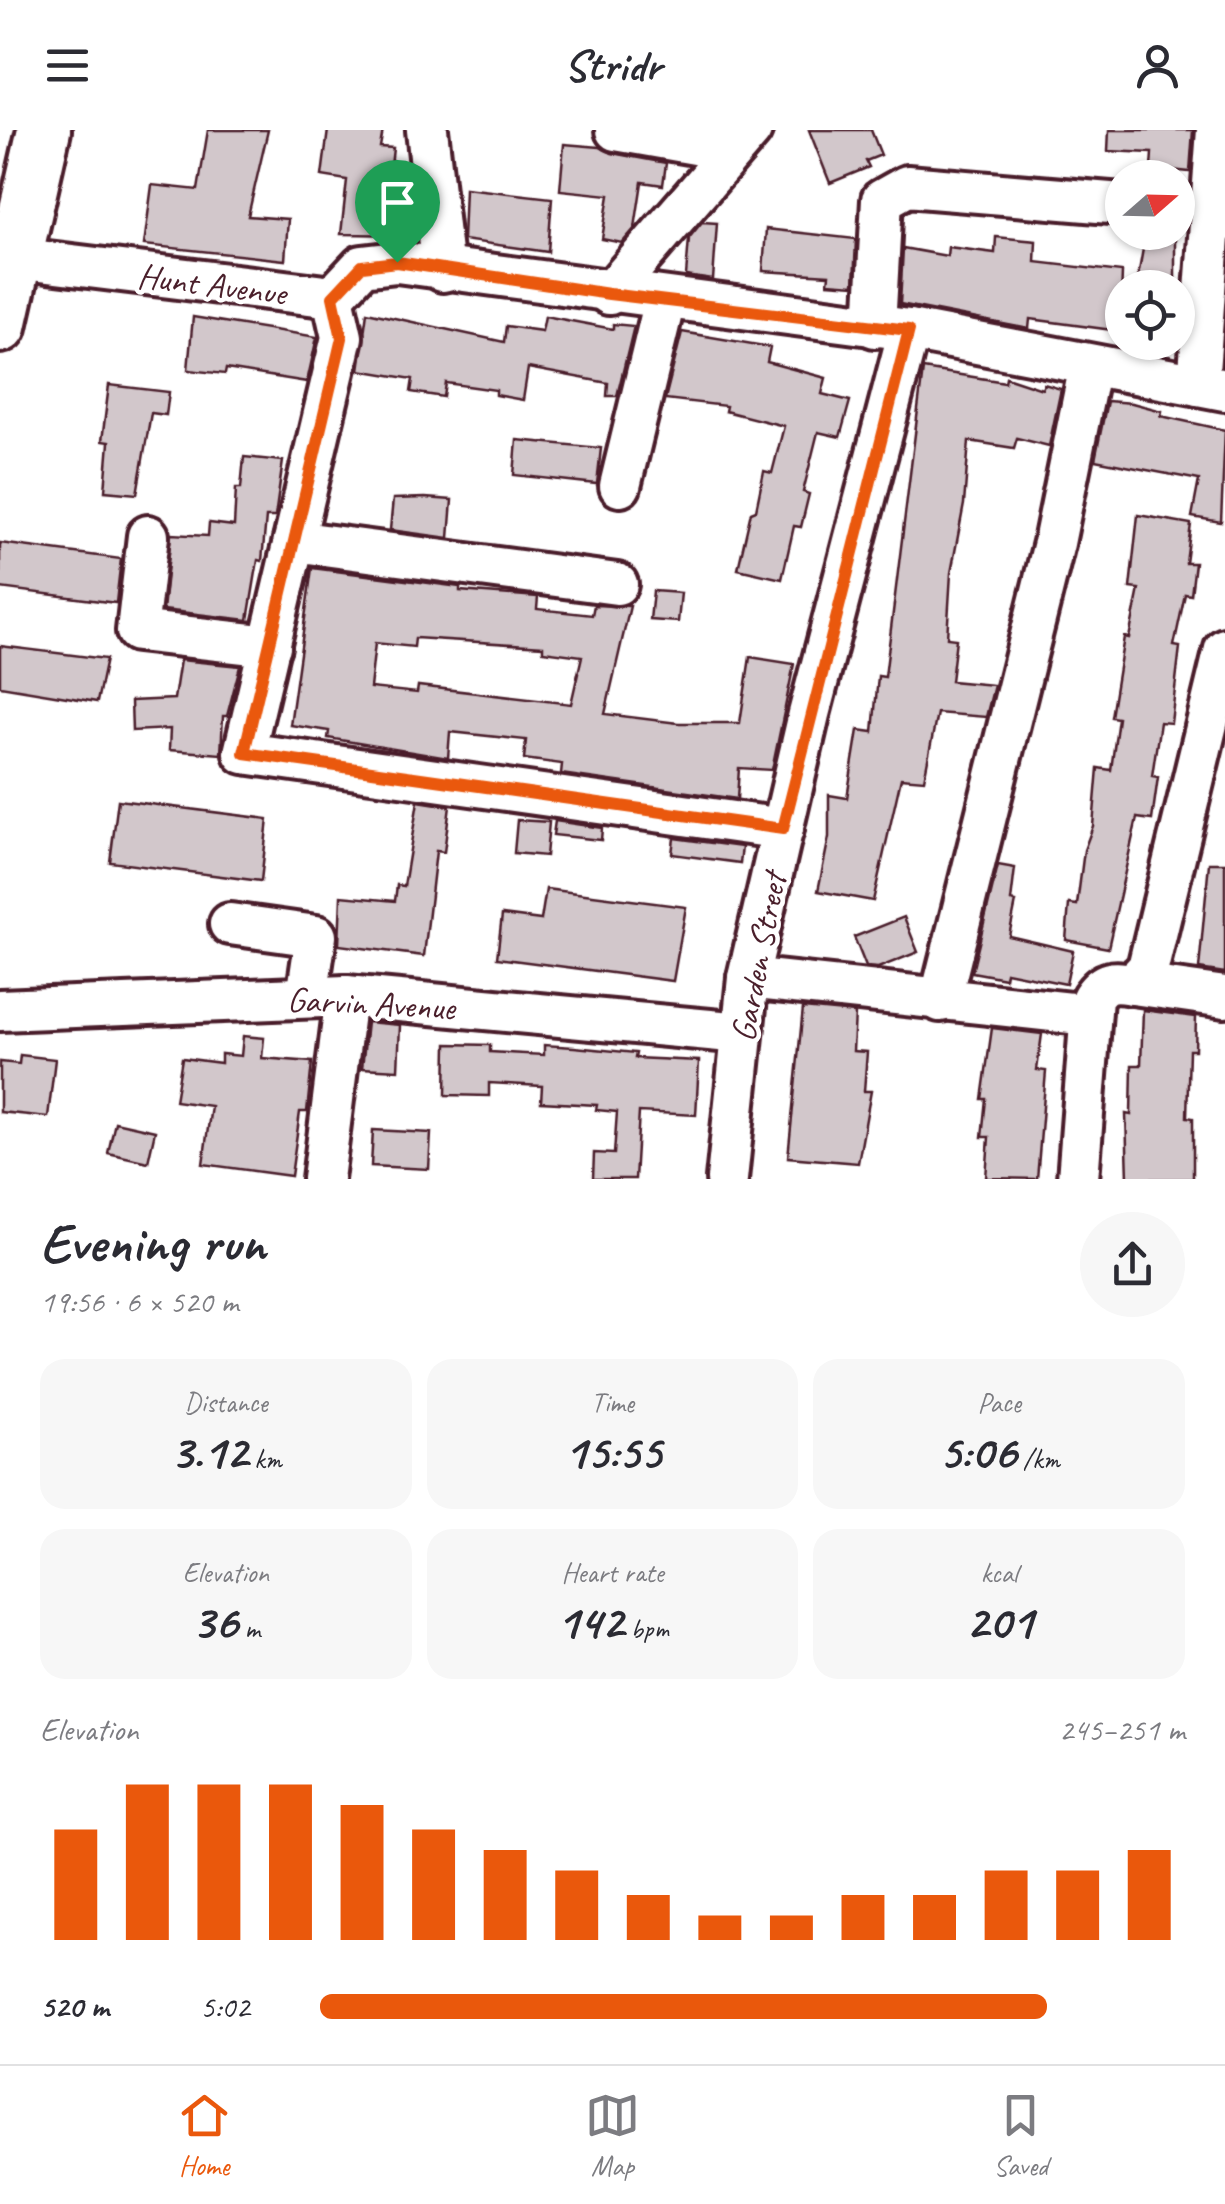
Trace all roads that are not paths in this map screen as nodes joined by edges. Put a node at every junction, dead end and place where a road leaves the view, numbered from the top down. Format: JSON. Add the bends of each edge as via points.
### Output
{"nodes":[{"id":1,"x":44,"y":130,"type":"edge"},
{"id":2,"x":427,"y":130,"type":"edge"},
{"id":3,"x":616,"y":130,"type":"edge"},
{"id":4,"x":1216,"y":130,"type":"edge"},
{"id":5,"x":740,"y":140,"type":"edge"},
{"id":6,"x":1105,"y":203,"type":"edge"},
{"id":7,"x":1195,"y":203,"type":"edge"},
{"id":8,"x":1195,"y":229,"type":"edge"},
{"id":9,"x":15,"y":258,"type":"junction"},
{"id":10,"x":443,"y":271,"type":"junction"},
{"id":11,"x":609,"y":294,"type":"junction"},
{"id":12,"x":333,"y":297,"type":"junction"},
{"id":13,"x":665,"y":300,"type":"junction"},
{"id":14,"x":0,"y":326,"type":"edge"},
{"id":15,"x":892,"y":328,"type":"junction"},
{"id":16,"x":1090,"y":365,"type":"junction"},
{"id":17,"x":1212,"y":388,"type":"edge"},
{"id":18,"x":620,"y":486,"type":"dead end"},
{"id":19,"x":148,"y":536,"type":"dead end"},
{"id":20,"x":294,"y":541,"type":"junction"},
{"id":21,"x":617,"y":584,"type":"dead end"},
{"id":22,"x":270,"y":646,"type":"junction"},
{"id":23,"x":1225,"y":650,"type":"edge"},
{"id":24,"x":783,"y":829,"type":"junction"},
{"id":25,"x":230,"y":924,"type":"dead end"},
{"id":26,"x":748,"y":978,"type":"junction"},
{"id":27,"x":1134,"y":984,"type":"junction"},
{"id":28,"x":327,"y":996,"type":"junction"},
{"id":29,"x":1225,"y":996,"type":"edge"},
{"id":30,"x":940,"y":1001,"type":"junction"},
{"id":31,"x":0,"y":1010,"type":"edge"},
{"id":32,"x":1090,"y":1015,"type":"junction"},
{"id":33,"x":742,"y":1033,"type":"junction"},
{"id":34,"x":323,"y":1179,"type":"edge"},
{"id":35,"x":727,"y":1179,"type":"edge"},
{"id":36,"x":1078,"y":1179,"type":"edge"}],
"edges":[{"from":1,"to":9,"type":"main road"},
{"from":2,"to":10,"type":"street"},
{"from":3,"to":5,"type":"street"},
{"from":4,"to":7,"type":"street"},
{"from":5,"to":11,"type":"street"},
{"from":6,"to":15,"type":"street","name":"Garden Street","via":[[907,186],[882,200]]},
{"from":8,"to":17,"type":"street"},
{"from":9,"to":12,"type":"street","name":"Hunt Avenue"},
{"from":9,"to":14,"type":"main road"},
{"from":10,"to":11,"type":"street","name":"Hunt Avenue"},
{"from":10,"to":12,"type":"street","name":"Hunt Avenue","via":[[397,262],[362,266]]},
{"from":11,"to":13,"type":"street","name":"Hunt Avenue"},
{"from":12,"to":20,"type":"street","via":[[342,338]]},
{"from":13,"to":15,"type":"street","name":"Hunt Avenue"},
{"from":13,"to":18,"type":"street"},
{"from":15,"to":16,"type":"street","name":"Hunt Avenue"},
{"from":15,"to":24,"type":"street","name":"Garden Street"},
{"from":16,"to":17,"type":"street","name":"Hunt Avenue"},
{"from":16,"to":30,"type":"street","via":[[1054,543]]},
{"from":19,"to":22,"type":"street","via":[[137,631]]},
{"from":20,"to":21,"type":"street"},
{"from":20,"to":22,"type":"street"},
{"from":22,"to":24,"type":"street","via":[[244,753]]},
{"from":23,"to":27,"type":"street","via":[[1148,968]]},
{"from":24,"to":26,"type":"street","name":"Garden Street"},
{"from":25,"to":28,"type":"street","via":[[316,936]]},
{"from":26,"to":30,"type":"street"},
{"from":26,"to":33,"type":"street","name":"Garden Street"},
{"from":27,"to":29,"type":"street"},
{"from":27,"to":32,"type":"street","via":[[1101,985]]},
{"from":28,"to":31,"type":"street","name":"Garvin Avenue"},
{"from":28,"to":33,"type":"street","name":"Garvin Avenue"},
{"from":28,"to":34,"type":"street"},
{"from":30,"to":32,"type":"street"},
{"from":32,"to":36,"type":"street"},
{"from":33,"to":35,"type":"street","name":"Garden Street"}]}
